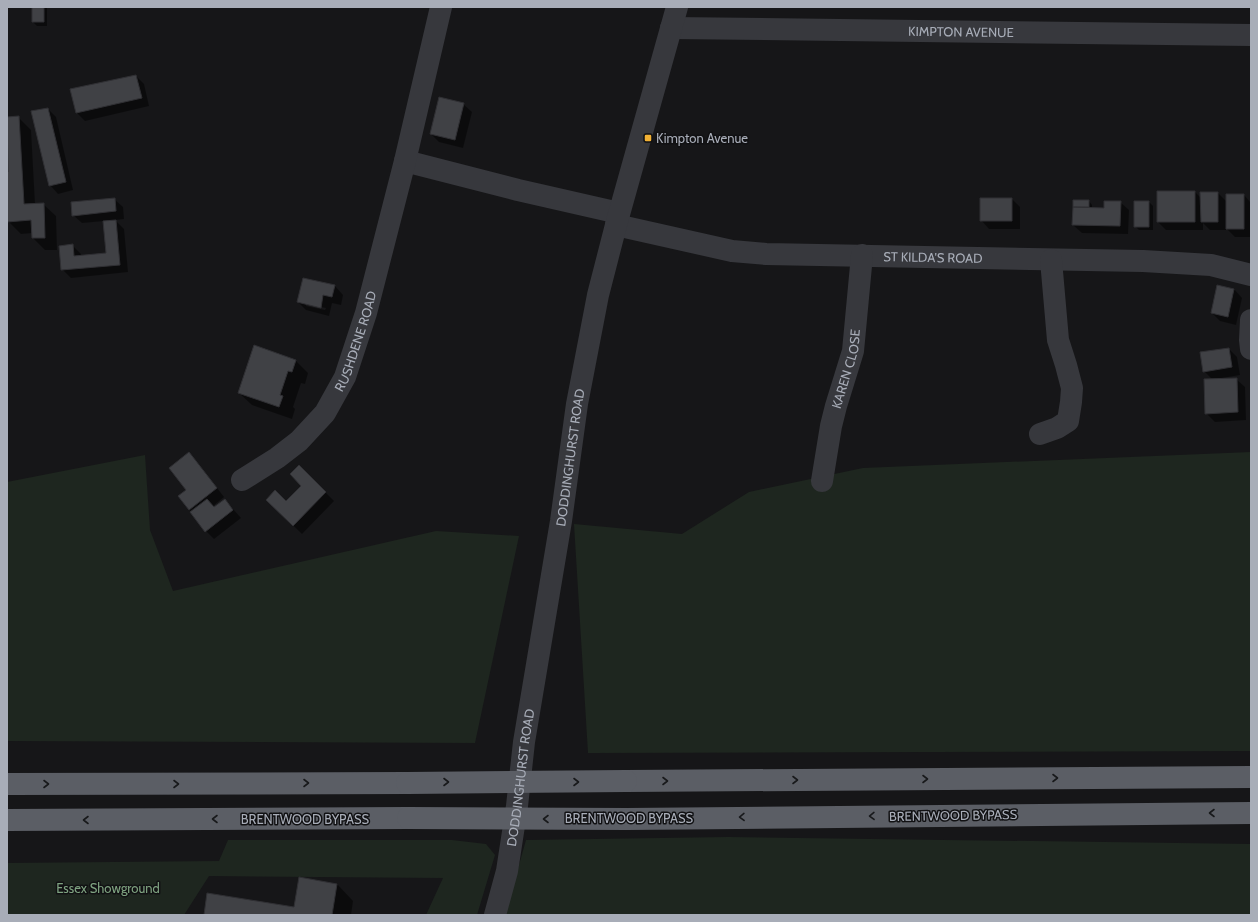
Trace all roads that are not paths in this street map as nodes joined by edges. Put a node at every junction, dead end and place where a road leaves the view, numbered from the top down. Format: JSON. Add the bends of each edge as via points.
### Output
{"nodes":[{"id":1,"x":441,"y":7,"type":"edge"},
{"id":2,"x":678,"y":7,"type":"edge"},
{"id":3,"x":671,"y":28,"type":"junction"},
{"id":4,"x":1251,"y":36,"type":"edge"},
{"id":5,"x":405,"y":161,"type":"junction"},
{"id":6,"x":618,"y":219,"type":"junction"},
{"id":7,"x":862,"y":255,"type":"junction"},
{"id":8,"x":1051,"y":260,"type":"junction"},
{"id":9,"x":1251,"y":275,"type":"edge"},
{"id":10,"x":1251,"y":320,"type":"edge"},
{"id":11,"x":1251,"y":349,"type":"edge"},
{"id":12,"x":1040,"y":434,"type":"dead end"},
{"id":13,"x":242,"y":480,"type":"dead end"},
{"id":14,"x":822,"y":481,"type":"dead end"},
{"id":15,"x":1251,"y":777,"type":"edge"},
{"id":16,"x":7,"y":784,"type":"edge"},
{"id":17,"x":1251,"y":813,"type":"edge"},
{"id":18,"x":7,"y":820,"type":"edge"},
{"id":19,"x":495,"y":915,"type":"edge"}],
"edges":[{"from":1,"to":5,"type":"street","name":"RUSHDENE ROAD"},
{"from":2,"to":3,"type":"street","name":"DODDINGHURST ROAD"},
{"from":3,"to":4,"type":"street","name":"KIMPTON AVENUE"},
{"from":3,"to":6,"type":"street","name":"DODDINGHURST ROAD"},
{"from":5,"to":6,"type":"street"},
{"from":5,"to":13,"type":"street","name":"RUSHDENE ROAD","via":[[366,313],[345,377],[325,413],[299,441]]},
{"from":6,"to":7,"type":"street","name":"ST KILDA'S ROAD","via":[[732,252]]},
{"from":6,"to":19,"type":"street","name":"DODDINGHURST ROAD","via":[[598,295],[576,404],[561,521],[524,742],[507,872]]},
{"from":7,"to":8,"type":"street","name":"ST KILDA'S ROAD"},
{"from":7,"to":14,"type":"street","name":"KAREN CLOSE","via":[[853,351],[831,426]]},
{"from":8,"to":9,"type":"street","name":"ST KILDA'S ROAD","via":[[1143,260],[1211,265]]},
{"from":8,"to":12,"type":"street","via":[[1058,340],[1072,388],[1068,421]]},
{"from":10,"to":11,"type":"street"},
{"from":16,"to":15,"type":"highway","one_way":true,"bridge":true},
{"from":17,"to":18,"type":"highway","name":"BRENTWOOD BYPASS","one_way":true,"bridge":true,"via":[[627,819]]}]}
